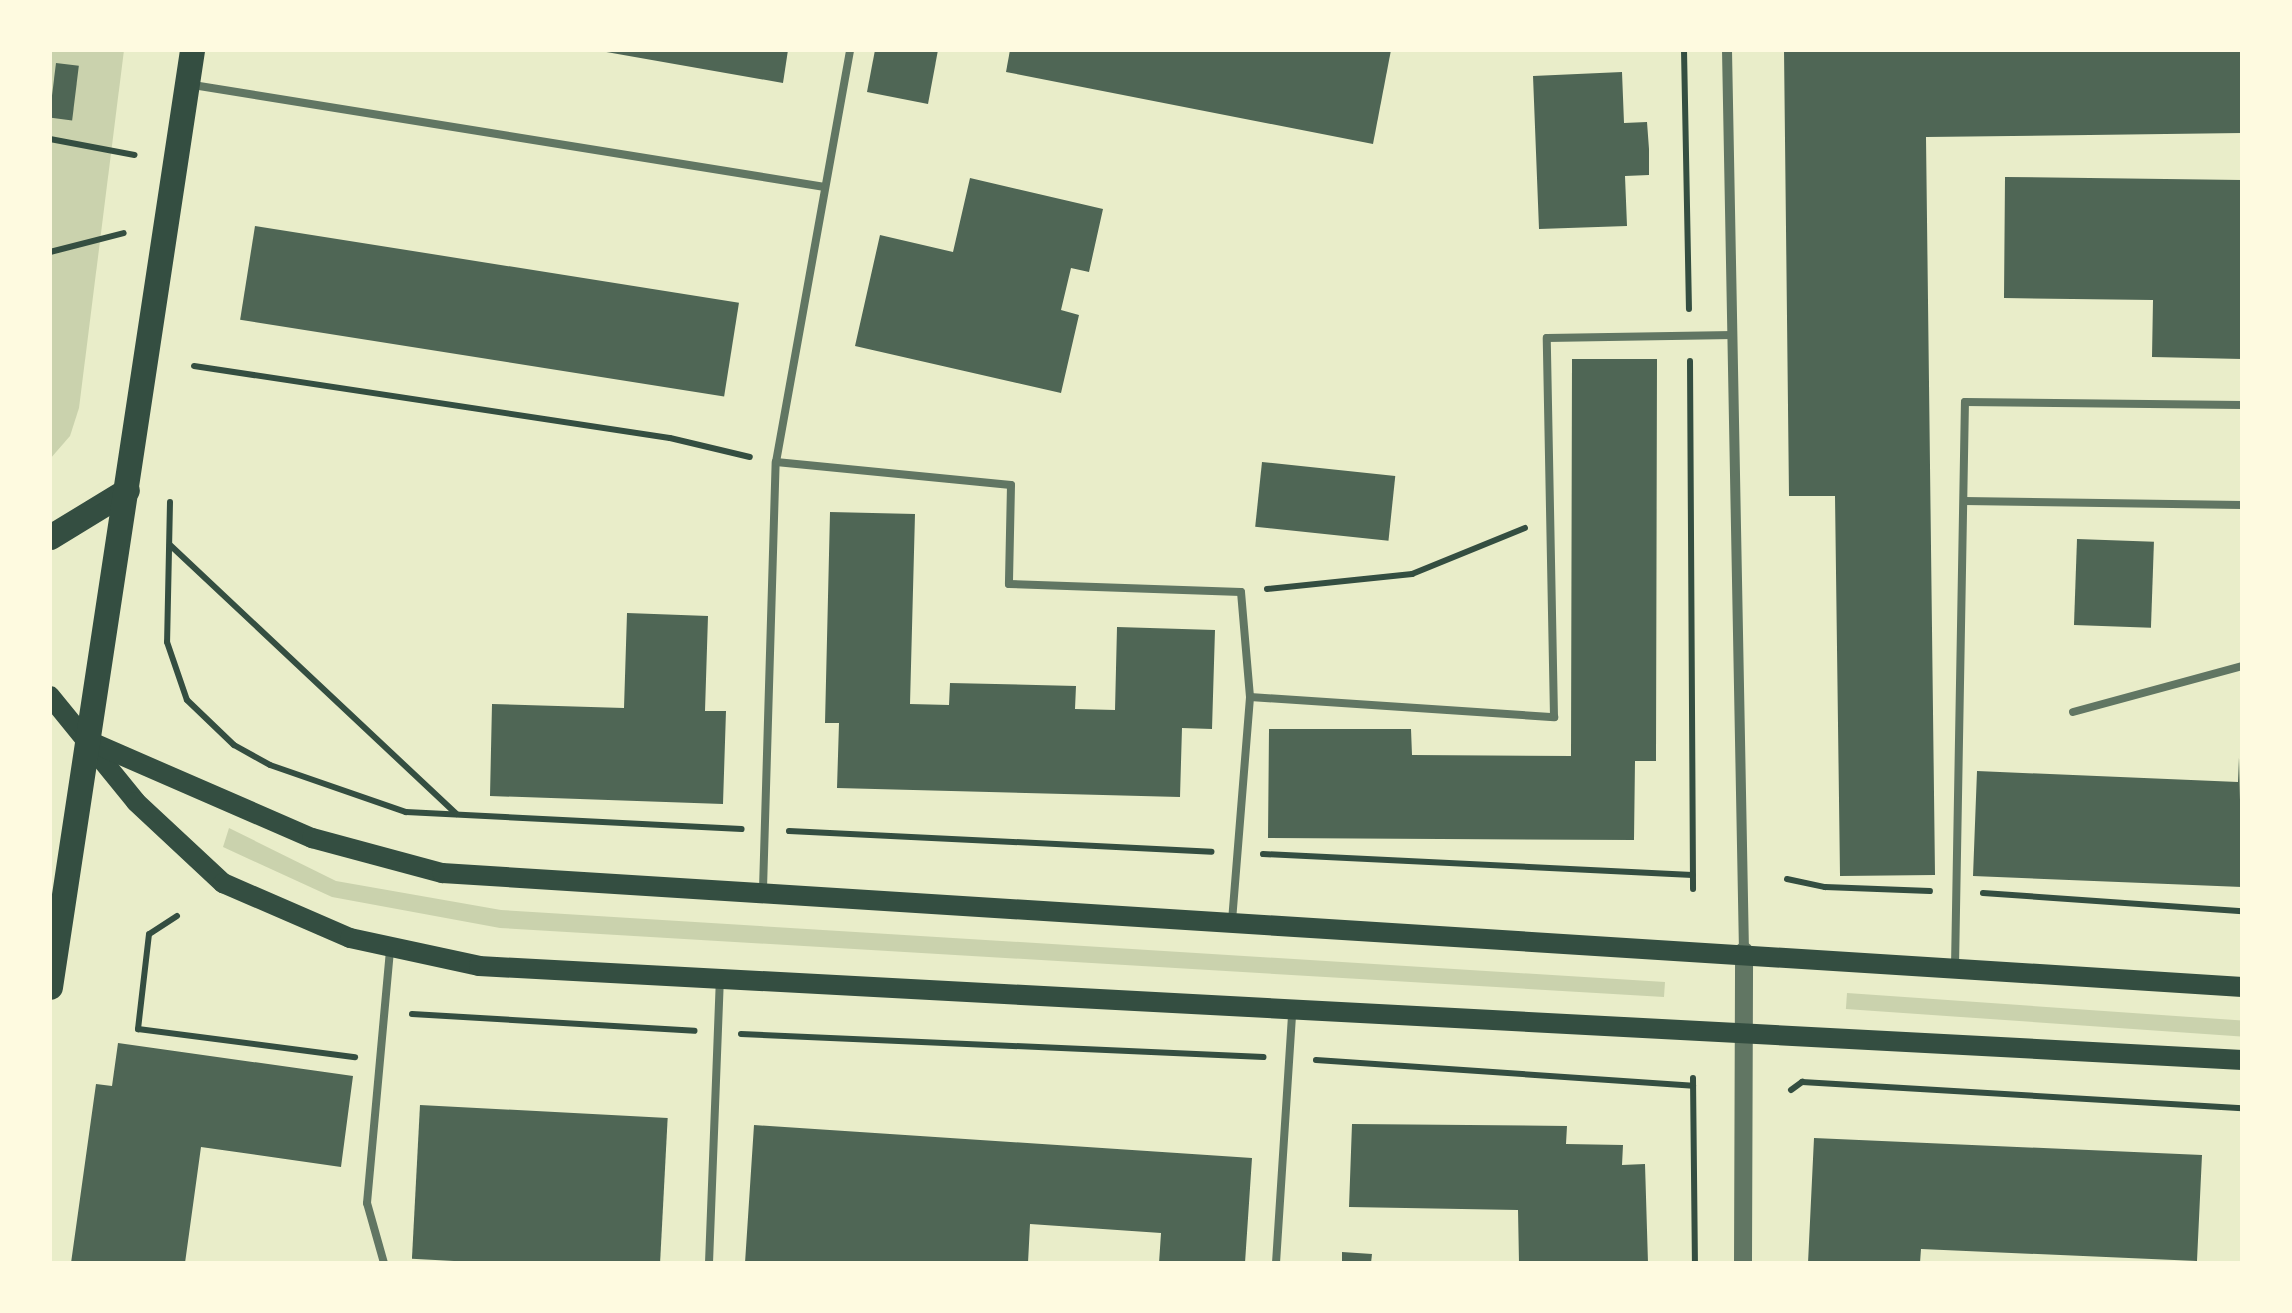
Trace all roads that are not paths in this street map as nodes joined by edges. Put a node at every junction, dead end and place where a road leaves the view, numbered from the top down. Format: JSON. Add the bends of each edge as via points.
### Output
{"nodes":[{"id":1,"x":192,"y":50,"type":"edge"},
{"id":2,"x":850,"y":50,"type":"edge"},
{"id":3,"x":1726,"y":50,"type":"edge"},
{"id":4,"x":187,"y":84,"type":"junction"},
{"id":5,"x":825,"y":187,"type":"junction"},
{"id":6,"x":1733,"y":335,"type":"junction"},
{"id":7,"x":2242,"y":405,"type":"edge"},
{"id":8,"x":776,"y":462,"type":"junction"},
{"id":9,"x":127,"y":490,"type":"junction"},
{"id":10,"x":1964,"y":501,"type":"junction"},
{"id":11,"x":2242,"y":505,"type":"edge"},
{"id":12,"x":50,"y":537,"type":"edge"},
{"id":13,"x":2242,"y":666,"type":"edge"},
{"id":14,"x":50,"y":696,"type":"edge"},
{"id":15,"x":1250,"y":697,"type":"junction"},
{"id":16,"x":2073,"y":712,"type":"dead end"},
{"id":17,"x":89,"y":742,"type":"junction"},
{"id":18,"x":763,"y":892,"type":"junction"},
{"id":19,"x":1232,"y":921,"type":"junction"},
{"id":20,"x":390,"y":950,"type":"junction"},
{"id":21,"x":1744,"y":952,"type":"junction"},
{"id":22,"x":1955,"y":967,"type":"junction"},
{"id":23,"x":720,"y":979,"type":"junction"},
{"id":24,"x":50,"y":987,"type":"edge"},
{"id":25,"x":2242,"y":987,"type":"edge"},
{"id":26,"x":1292,"y":1012,"type":"junction"},
{"id":27,"x":1744,"y":1034,"type":"junction"},
{"id":28,"x":2242,"y":1060,"type":"edge"},
{"id":29,"x":384,"y":1263,"type":"edge"},
{"id":30,"x":710,"y":1263,"type":"edge"},
{"id":31,"x":1276,"y":1263,"type":"edge"},
{"id":32,"x":1743,"y":1263,"type":"edge"}],
"edges":[{"from":1,"to":4,"type":"main road"},
{"from":2,"to":5,"type":"lane"},
{"from":3,"to":6,"type":"street"},
{"from":4,"to":5,"type":"lane"},
{"from":4,"to":9,"type":"main road"},
{"from":5,"to":8,"type":"lane"},
{"from":6,"to":15,"type":"lane","via":[[1547,338],[1554,717]]},
{"from":6,"to":21,"type":"street"},
{"from":7,"to":10,"type":"lane","via":[[1965,402]]},
{"from":8,"to":15,"type":"lane","via":[[1011,484],[1009,584],[1241,592]]},
{"from":8,"to":18,"type":"lane"},
{"from":9,"to":12,"type":"main road"},
{"from":9,"to":17,"type":"main road"},
{"from":10,"to":11,"type":"lane"},
{"from":10,"to":22,"type":"lane"},
{"from":13,"to":16,"type":"lane"},
{"from":14,"to":17,"type":"main road"},
{"from":15,"to":19,"type":"lane"},
{"from":17,"to":18,"type":"main road","via":[[379,860],[442,873]]},
{"from":17,"to":20,"type":"main road","via":[[136,802],[223,884]]},
{"from":17,"to":24,"type":"main road"},
{"from":18,"to":19,"type":"main road"},
{"from":19,"to":21,"type":"main road"},
{"from":20,"to":23,"type":"main road","via":[[479,966]]},
{"from":20,"to":29,"type":"lane","via":[[367,1204]]},
{"from":21,"to":22,"type":"main road"},
{"from":21,"to":27,"type":"street"},
{"from":22,"to":25,"type":"main road"},
{"from":23,"to":26,"type":"main road"},
{"from":23,"to":30,"type":"lane"},
{"from":26,"to":27,"type":"main road"},
{"from":26,"to":31,"type":"lane"},
{"from":27,"to":28,"type":"main road"},
{"from":27,"to":32,"type":"street"}]}
